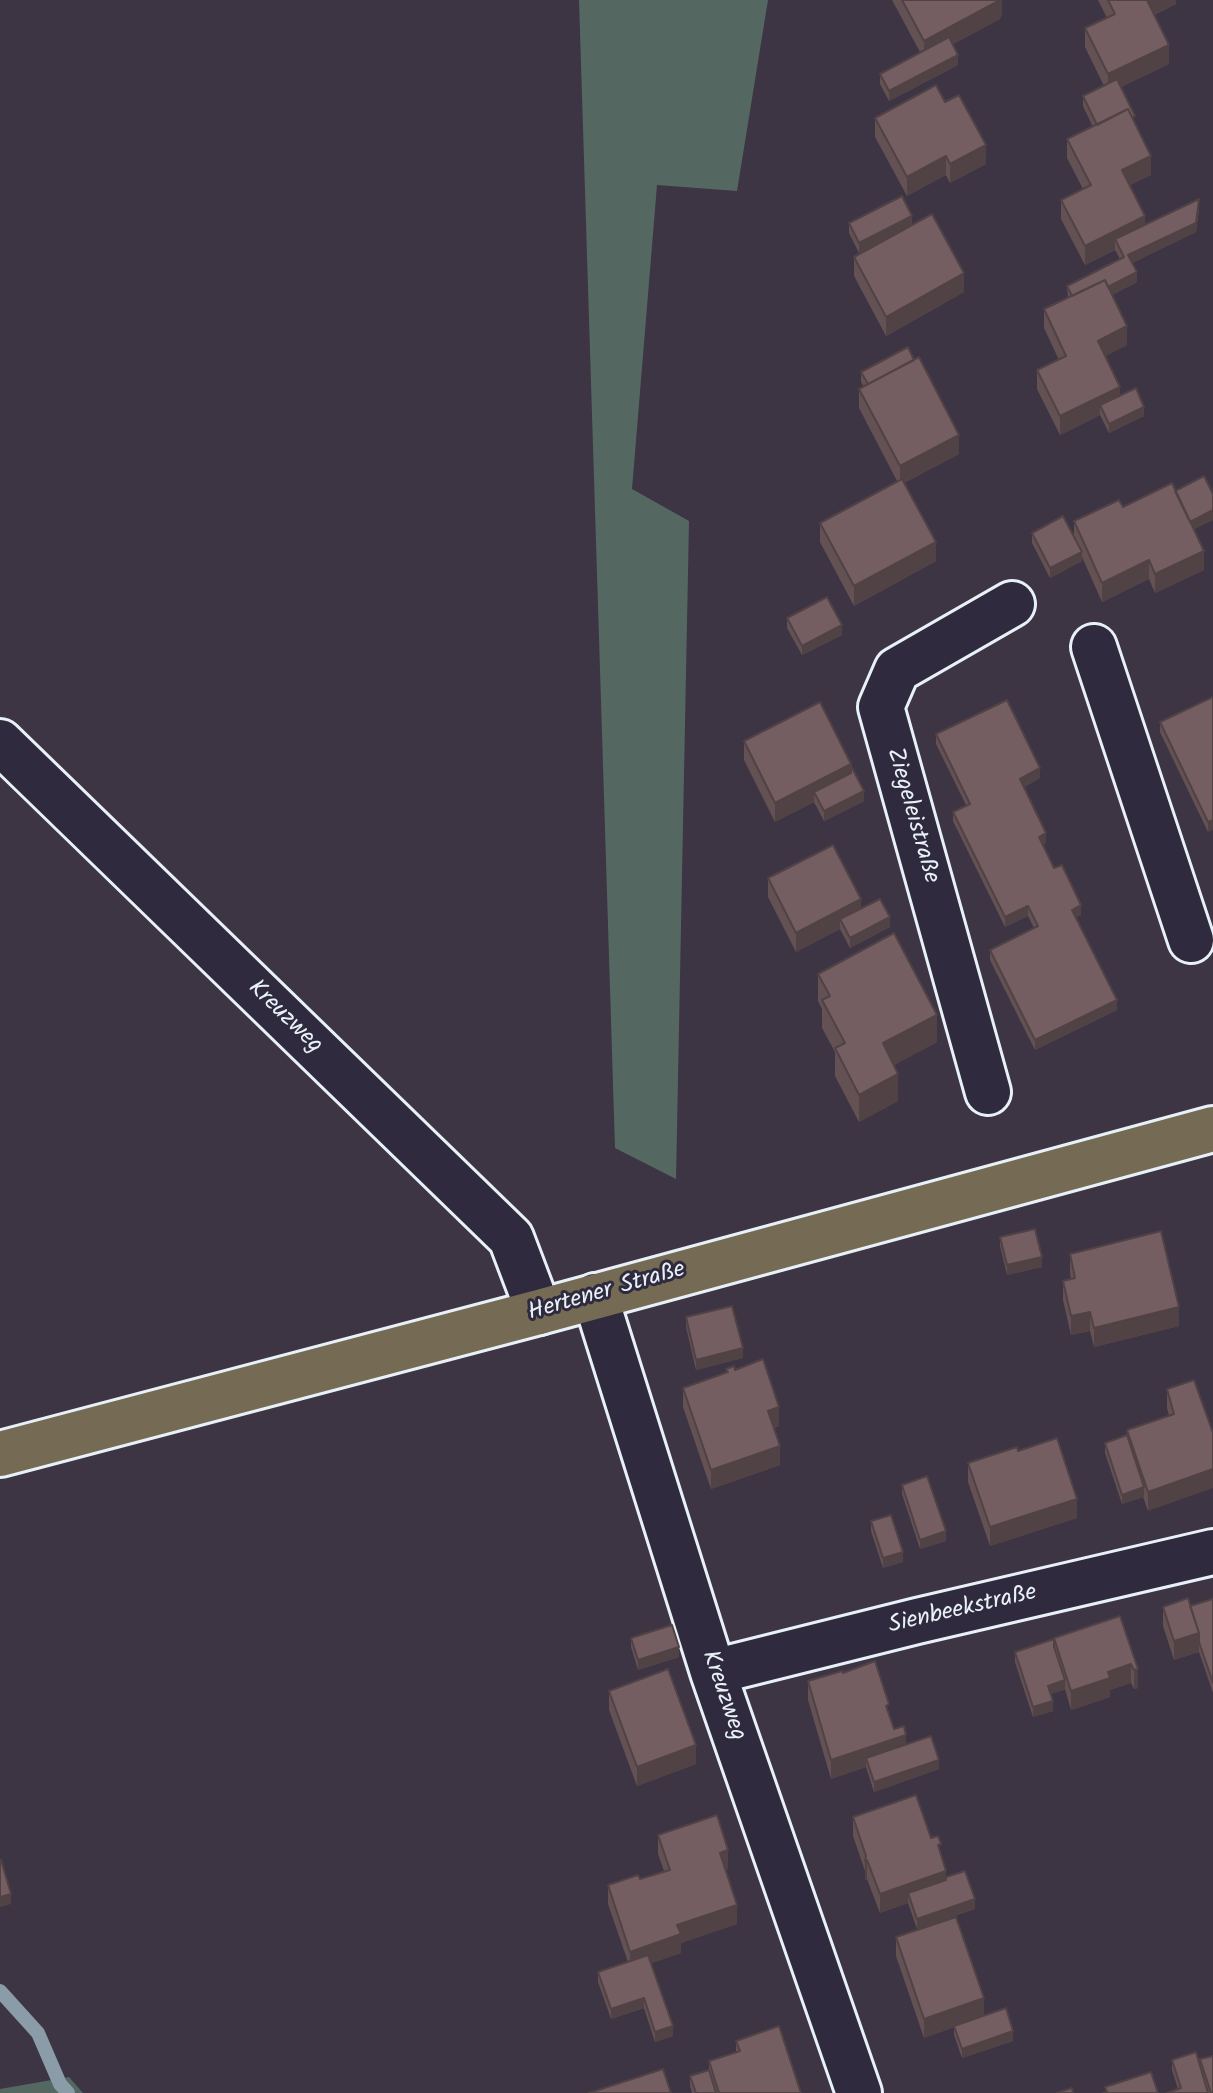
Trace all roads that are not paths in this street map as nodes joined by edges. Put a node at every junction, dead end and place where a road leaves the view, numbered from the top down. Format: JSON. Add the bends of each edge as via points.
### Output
{"nodes":[{"id":1,"x":1012,"y":604,"type":"dead end"},
{"id":2,"x":1094,"y":647,"type":"dead end"},
{"id":3,"x":0,"y":742,"type":"edge"},
{"id":4,"x":1191,"y":940,"type":"dead end"},
{"id":5,"x":988,"y":1092,"type":"dead end"},
{"id":6,"x":1213,"y":1129,"type":"edge"},
{"id":7,"x":595,"y":1296,"type":"junction"},
{"id":8,"x":539,"y":1312,"type":"junction"},
{"id":9,"x":0,"y":1454,"type":"edge"},
{"id":10,"x":1213,"y":1552,"type":"edge"},
{"id":11,"x":713,"y":1672,"type":"junction"},
{"id":12,"x":859,"y":2093,"type":"edge"}],
"edges":[{"from":1,"to":5,"type":"street","name":"Ziegeleistraße","via":[[897,670],[881,707]]},
{"from":2,"to":4,"type":"street"},
{"from":3,"to":8,"type":"street","name":"Kreuzweg","via":[[511,1238]]},
{"from":6,"to":7,"type":"main road","name":"Hertener Straße"},
{"from":7,"to":8,"type":"main road","name":"Hertener Straße"},
{"from":7,"to":11,"type":"street","name":"Kreuzweg"},
{"from":8,"to":9,"type":"main road","name":"Hertener Straße"},
{"from":10,"to":11,"type":"street","name":"Sienbeekstraße"},
{"from":11,"to":12,"type":"street","name":"Kreuzweg"}]}
